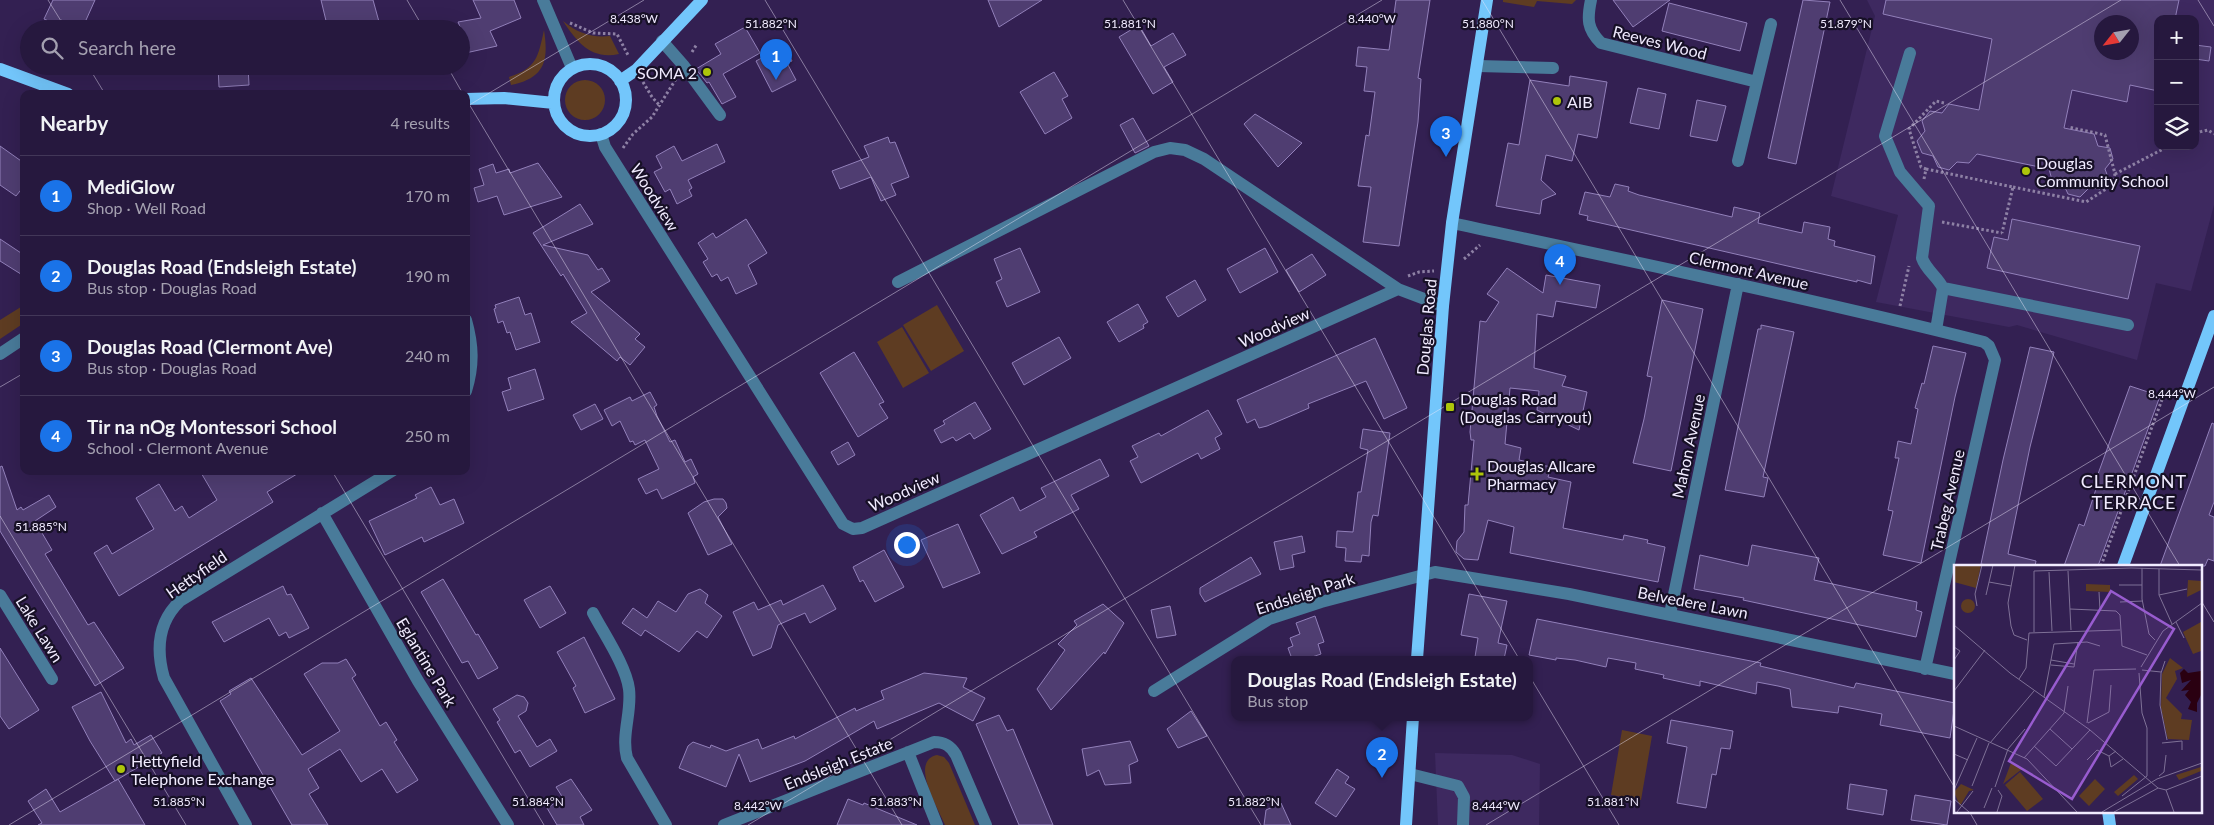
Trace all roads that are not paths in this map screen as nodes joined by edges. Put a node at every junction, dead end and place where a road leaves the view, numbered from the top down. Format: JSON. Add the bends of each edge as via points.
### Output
{"nodes":[{"id":1,"x":543,"y":0,"type":"edge"},
{"id":2,"x":702,"y":0,"type":"edge"},
{"id":3,"x":1487,"y":0,"type":"edge"},
{"id":4,"x":1592,"y":0,"type":"edge"},
{"id":5,"x":1771,"y":24,"type":"dead end"},
{"id":6,"x":662,"y":42,"type":"junction"},
{"id":7,"x":1910,"y":53,"type":"dead end"},
{"id":8,"x":1478,"y":66,"type":"junction"},
{"id":9,"x":572,"y":68,"type":"junction"},
{"id":10,"x":1553,"y":68,"type":"dead end"},
{"id":11,"x":0,"y":69,"type":"edge"},
{"id":12,"x":620,"y":81,"type":"junction"},
{"id":13,"x":1758,"y":82,"type":"junction"},
{"id":14,"x":57,"y":90,"type":"edge"},
{"id":15,"x":470,"y":99,"type":"edge"},
{"id":16,"x":554,"y":103,"type":"junction"},
{"id":17,"x":720,"y":116,"type":"dead end"},
{"id":18,"x":601,"y":134,"type":"junction"},
{"id":19,"x":1738,"y":161,"type":"dead end"},
{"id":20,"x":1452,"y":223,"type":"junction"},
{"id":21,"x":898,"y":282,"type":"dead end"},
{"id":22,"x":1738,"y":284,"type":"junction"},
{"id":23,"x":1943,"y":288,"type":"junction"},
{"id":24,"x":1398,"y":289,"type":"junction"},
{"id":25,"x":1443,"y":306,"type":"junction"},
{"id":26,"x":2214,"y":316,"type":"edge"},
{"id":27,"x":2128,"y":324,"type":"dead end"},
{"id":28,"x":1936,"y":330,"type":"junction"},
{"id":29,"x":470,"y":334,"type":"edge"},
{"id":30,"x":20,"y":341,"type":"edge"},
{"id":31,"x":1984,"y":342,"type":"joint"},
{"id":32,"x":0,"y":354,"type":"edge"},
{"id":33,"x":470,"y":375,"type":"edge"},
{"id":34,"x":385,"y":475,"type":"edge"},
{"id":35,"x":322,"y":513,"type":"junction"},
{"id":36,"x":2123,"y":565,"type":"edge"},
{"id":37,"x":1422,"y":574,"type":"junction"},
{"id":38,"x":0,"y":595,"type":"edge"},
{"id":39,"x":593,"y":613,"type":"dead end"},
{"id":40,"x":1670,"y":614,"type":"junction"},
{"id":41,"x":1417,"y":656,"type":"edge"},
{"id":42,"x":1926,"y":669,"type":"junction"},
{"id":43,"x":1954,"y":674,"type":"edge"},
{"id":44,"x":52,"y":679,"type":"dead end"},
{"id":45,"x":1154,"y":691,"type":"dead end"},
{"id":46,"x":1413,"y":721,"type":"edge"},
{"id":47,"x":908,"y":752,"type":"junction"},
{"id":48,"x":1410,"y":774,"type":"junction"},
{"id":49,"x":2108,"y":812,"type":"edge"},
{"id":50,"x":243,"y":824,"type":"edge"},
{"id":51,"x":508,"y":825,"type":"edge"},
{"id":52,"x":666,"y":825,"type":"edge"},
{"id":53,"x":724,"y":825,"type":"edge"},
{"id":54,"x":937,"y":825,"type":"edge"},
{"id":55,"x":986,"y":825,"type":"edge"},
{"id":56,"x":1406,"y":825,"type":"edge"},
{"id":57,"x":1463,"y":825,"type":"edge"},
{"id":58,"x":2110,"y":825,"type":"edge"}],
"edges":[{"from":1,"to":9,"type":"street"},
{"from":2,"to":6,"type":"main road"},
{"from":3,"to":8,"type":"main road","name":"Douglas Road"},
{"from":4,"to":13,"type":"street","name":"Reeves Wood","via":[[1589,27],[1601,44]]},
{"from":5,"to":13,"type":"street"},
{"from":6,"to":12,"type":"main road","via":[[636,70]]},
{"from":6,"to":17,"type":"street","via":[[684,66]]},
{"from":7,"to":23,"type":"street","via":[[1885,136],[1900,172],[1929,206],[1922,258]]},
{"from":8,"to":10,"type":"street"},
{"from":8,"to":20,"type":"main road","name":"Douglas Road"},
{"from":9,"to":12,"type":"main road","via":[[582,64],[599,65]]},
{"from":9,"to":16,"type":"main road","via":[[558,83]]},
{"from":11,"to":14,"type":"main road"},
{"from":12,"to":18,"type":"main road","via":[[624,91],[623,112],[618,121]]},
{"from":13,"to":19,"type":"street"},
{"from":15,"to":16,"type":"main road","via":[[504,98]]},
{"from":16,"to":18,"type":"main road","via":[[556,114],[570,130],[591,136]]},
{"from":18,"to":24,"type":"street","name":"Woodview","via":[[605,147],[843,524],[853,529],[862,528]]},
{"from":20,"to":22,"type":"street","name":"Clermont Avenue"},
{"from":20,"to":25,"type":"main road","name":"Douglas Road"},
{"from":21,"to":24,"type":"street","via":[[1154,152],[1170,148],[1185,150],[1224,171]]},
{"from":22,"to":28,"type":"street","name":"Clermont Avenue"},
{"from":22,"to":40,"type":"street","name":"Mahon Avenue"},
{"from":23,"to":27,"type":"street"},
{"from":23,"to":28,"type":"street"},
{"from":24,"to":25,"type":"street"},
{"from":25,"to":37,"type":"main road","name":"Douglas Road"},
{"from":26,"to":36,"type":"main road"},
{"from":28,"to":31,"type":"street","name":"Clermont Avenue"},
{"from":29,"to":33,"type":"street","via":[[474,359]]},
{"from":30,"to":32,"type":"street"},
{"from":31,"to":42,"type":"street","name":"Trabeg Avenue","via":[[1995,360]]},
{"from":34,"to":35,"type":"street","name":"Hettyfield"},
{"from":35,"to":50,"type":"street","name":"Hettyfield","via":[[180,601],[166,619],[160,634],[159,660],[164,678]]},
{"from":35,"to":51,"type":"street","name":"Eglantine Park","via":[[418,681]]},
{"from":37,"to":40,"type":"street","name":"Belvedere Lawn","via":[[1435,572]]},
{"from":37,"to":41,"type":"main road","name":"Douglas Road"},
{"from":37,"to":45,"type":"street","name":"Endsleigh Park","via":[[1269,619]]},
{"from":38,"to":44,"type":"street","name":"Lake Lawn"},
{"from":39,"to":52,"type":"street","via":[[626,677],[629,690],[624,746],[627,758]]},
{"from":40,"to":42,"type":"street","name":"Belvedere Lawn"},
{"from":42,"to":43,"type":"street","name":"Belvedere Lawn"},
{"from":46,"to":48,"type":"main road"},
{"from":47,"to":53,"type":"street","name":"Endsleigh Estate"},
{"from":47,"to":54,"type":"street","name":"Endsleigh Estate"},
{"from":47,"to":55,"type":"street","name":"Endsleigh Estate","via":[[934,742],[942,742],[952,748]]},
{"from":48,"to":56,"type":"main road"},
{"from":48,"to":57,"type":"street","via":[[1458,786],[1464,797]]},
{"from":49,"to":58,"type":"main road"}]}
